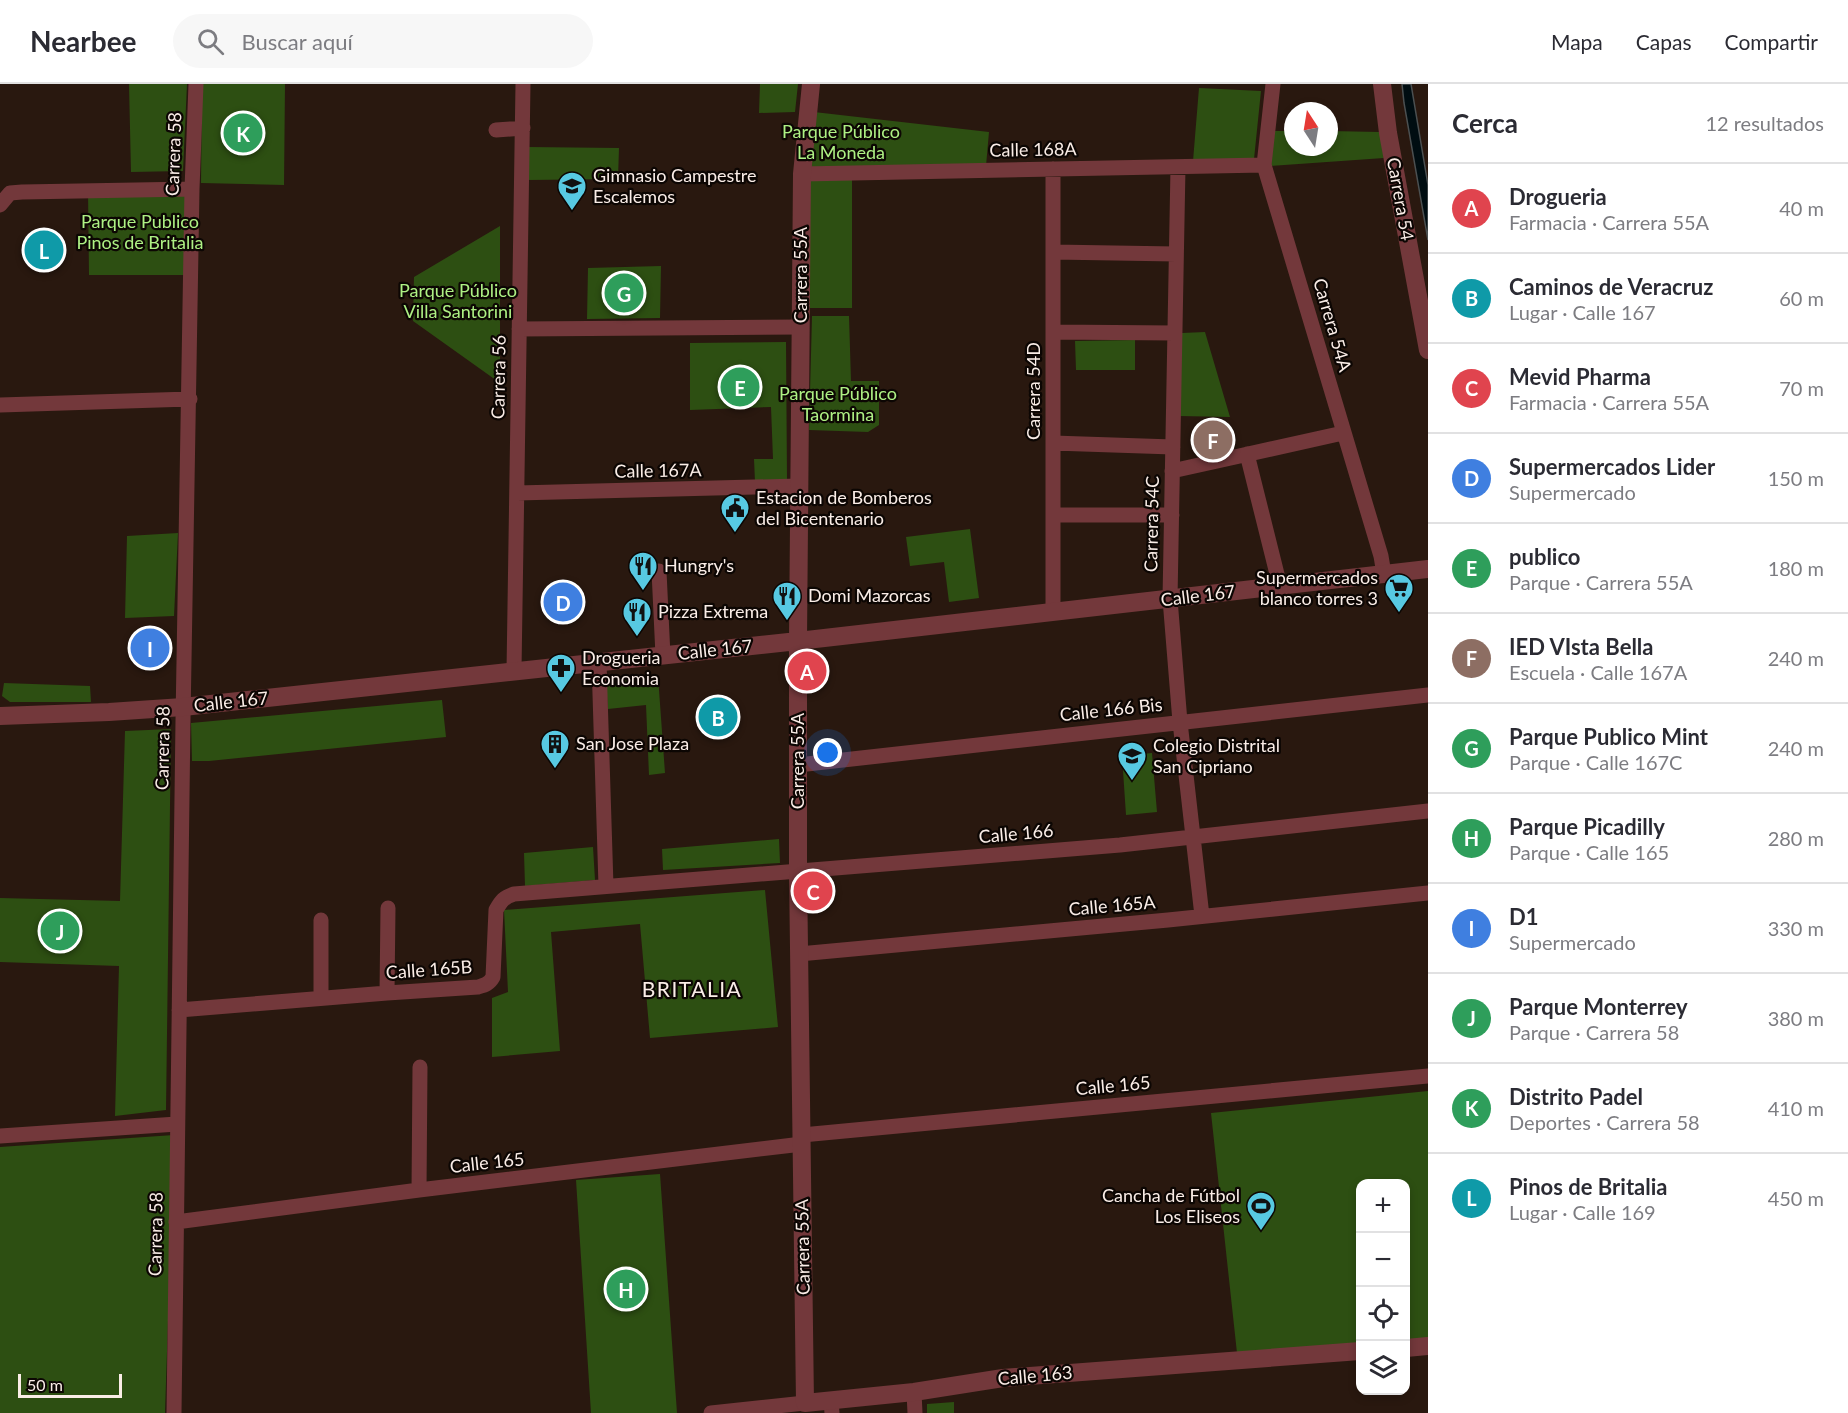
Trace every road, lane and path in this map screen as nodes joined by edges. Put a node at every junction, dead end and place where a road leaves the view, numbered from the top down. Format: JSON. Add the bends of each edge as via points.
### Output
{"nodes":[{"id":1,"x":196,"y":84,"type":"edge"},
{"id":2,"x":523,"y":84,"type":"edge"},
{"id":3,"x":811,"y":84,"type":"edge"},
{"id":4,"x":1272,"y":84,"type":"edge"},
{"id":5,"x":1382,"y":84,"type":"edge"},
{"id":6,"x":523,"y":128,"type":"junction"},
{"id":7,"x":496,"y":130,"type":"dead end"},
{"id":8,"x":1264,"y":165,"type":"junction"},
{"id":9,"x":1178,"y":167,"type":"junction"},
{"id":10,"x":1053,"y":169,"type":"junction"},
{"id":11,"x":802,"y":174,"type":"junction"},
{"id":12,"x":192,"y":189,"type":"junction"},
{"id":13,"x":0,"y":205,"type":"edge"},
{"id":14,"x":1053,"y":252,"type":"junction"},
{"id":15,"x":1176,"y":254,"type":"junction"},
{"id":16,"x":801,"y":327,"type":"junction"},
{"id":17,"x":519,"y":329,"type":"junction"},
{"id":18,"x":1053,"y":332,"type":"junction"},
{"id":19,"x":1175,"y":333,"type":"junction"},
{"id":20,"x":1428,"y":350,"type":"edge"},
{"id":21,"x":190,"y":399,"type":"junction"},
{"id":22,"x":0,"y":405,"type":"edge"},
{"id":23,"x":1343,"y":433,"type":"junction"},
{"id":24,"x":1053,"y":443,"type":"junction"},
{"id":25,"x":1173,"y":447,"type":"junction"},
{"id":26,"x":1247,"y":454,"type":"junction"},
{"id":27,"x":1172,"y":471,"type":"junction"},
{"id":28,"x":799,"y":486,"type":"junction"},
{"id":29,"x":517,"y":493,"type":"junction"},
{"id":30,"x":1053,"y":515,"type":"junction"},
{"id":31,"x":1172,"y":515,"type":"junction"},
{"id":32,"x":1428,"y":568,"type":"edge"},
{"id":33,"x":659,"y":571,"type":"dead end"},
{"id":34,"x":1384,"y":574,"type":"junction"},
{"id":35,"x":1280,"y":586,"type":"junction"},
{"id":36,"x":1170,"y":599,"type":"junction"},
{"id":37,"x":1053,"y":612,"type":"junction"},
{"id":38,"x":798,"y":641,"type":"junction"},
{"id":39,"x":663,"y":656,"type":"junction"},
{"id":40,"x":598,"y":662,"type":"junction"},
{"id":41,"x":514,"y":671,"type":"junction"},
{"id":42,"x":1428,"y":695,"type":"edge"},
{"id":43,"x":183,"y":707,"type":"junction"},
{"id":44,"x":0,"y":716,"type":"edge"},
{"id":45,"x":1180,"y":722,"type":"junction"},
{"id":46,"x":798,"y":765,"type":"junction"},
{"id":47,"x":1428,"y":811,"type":"edge"},
{"id":48,"x":1194,"y":838,"type":"junction"},
{"id":49,"x":798,"y":872,"type":"junction"},
{"id":50,"x":606,"y":886,"type":"junction"},
{"id":51,"x":1428,"y":893,"type":"edge"},
{"id":52,"x":388,"y":908,"type":"dead end"},
{"id":53,"x":1202,"y":916,"type":"junction"},
{"id":54,"x":321,"y":920,"type":"dead end"},
{"id":55,"x":799,"y":954,"type":"junction"},
{"id":56,"x":387,"y":993,"type":"junction"},
{"id":57,"x":321,"y":998,"type":"junction"},
{"id":58,"x":179,"y":1010,"type":"junction"},
{"id":59,"x":420,"y":1067,"type":"dead end"},
{"id":60,"x":1428,"y":1076,"type":"edge"},
{"id":61,"x":177,"y":1124,"type":"junction"},
{"id":62,"x":0,"y":1136,"type":"edge"},
{"id":63,"x":802,"y":1139,"type":"junction"},
{"id":64,"x":419,"y":1190,"type":"junction"},
{"id":65,"x":176,"y":1222,"type":"junction"},
{"id":66,"x":1428,"y":1346,"type":"edge"},
{"id":67,"x":1410,"y":1348,"type":"edge"},
{"id":68,"x":1356,"y":1351,"type":"edge"},
{"id":69,"x":914,"y":1392,"type":"junction"},
{"id":70,"x":805,"y":1403,"type":"junction"},
{"id":71,"x":832,"y":1407,"type":"edge"},
{"id":72,"x":769,"y":1410,"type":"edge"},
{"id":73,"x":174,"y":1413,"type":"edge"},
{"id":74,"x":711,"y":1413,"type":"edge"},
{"id":75,"x":915,"y":1413,"type":"edge"}],
"edges":[{"from":1,"to":12,"type":"street","name":"Carrera 58"},
{"from":2,"to":6,"type":"street","name":"Carrera 56"},
{"from":3,"to":11,"type":"street","name":"Carrera 55A"},
{"from":4,"to":8,"type":"street","name":"Carrera 54A"},
{"from":5,"to":20,"type":"street","name":"Carrera 54"},
{"from":6,"to":7,"type":"street"},
{"from":6,"to":17,"type":"street","name":"Carrera 56"},
{"from":8,"to":9,"type":"street","name":"Calle 168A"},
{"from":8,"to":23,"type":"street","name":"Carrera 54A"},
{"from":9,"to":10,"type":"street","name":"Calle 168A"},
{"from":9,"to":15,"type":"street","name":"Carrera 54C"},
{"from":10,"to":11,"type":"street","name":"Calle 168A"},
{"from":10,"to":14,"type":"street","name":"Carrera 54D"},
{"from":11,"to":16,"type":"street","name":"Carrera 55A"},
{"from":12,"to":13,"type":"street","via":[[22,192],[10,193]]},
{"from":12,"to":21,"type":"street","name":"Carrera 58"},
{"from":14,"to":15,"type":"street"},
{"from":14,"to":18,"type":"street","name":"Carrera 54D"},
{"from":15,"to":19,"type":"street","name":"Carrera 54C"},
{"from":16,"to":17,"type":"street"},
{"from":16,"to":28,"type":"street","name":"Carrera 55A"},
{"from":17,"to":29,"type":"street","name":"Carrera 56"},
{"from":18,"to":19,"type":"street"},
{"from":18,"to":24,"type":"street","name":"Carrera 54D"},
{"from":19,"to":25,"type":"street","name":"Carrera 54C"},
{"from":21,"to":22,"type":"street"},
{"from":21,"to":43,"type":"street","name":"Carrera 58"},
{"from":23,"to":26,"type":"street"},
{"from":23,"to":34,"type":"street","name":"Carrera 54A"},
{"from":24,"to":25,"type":"street"},
{"from":24,"to":30,"type":"street","name":"Carrera 54D"},
{"from":25,"to":27,"type":"street","name":"Carrera 54C"},
{"from":26,"to":27,"type":"street"},
{"from":26,"to":35,"type":"street"},
{"from":27,"to":31,"type":"street","name":"Carrera 54C"},
{"from":28,"to":29,"type":"street","name":"Calle 167A"},
{"from":28,"to":38,"type":"street","name":"Carrera 55A"},
{"from":29,"to":41,"type":"street","name":"Carrera 56"},
{"from":30,"to":31,"type":"street"},
{"from":30,"to":37,"type":"street","name":"Carrera 54D"},
{"from":31,"to":36,"type":"street","name":"Carrera 54C"},
{"from":32,"to":34,"type":"street","name":"Calle 167"},
{"from":33,"to":39,"type":"street"},
{"from":34,"to":35,"type":"street","name":"Calle 167"},
{"from":35,"to":36,"type":"street","name":"Calle 167"},
{"from":36,"to":37,"type":"street","name":"Calle 167"},
{"from":36,"to":45,"type":"street","name":"Carrera 54C"},
{"from":37,"to":38,"type":"street","name":"Calle 167"},
{"from":38,"to":39,"type":"street","name":"Calle 167"},
{"from":38,"to":46,"type":"street","name":"Carrera 55A"},
{"from":39,"to":40,"type":"street","name":"Calle 167"},
{"from":40,"to":41,"type":"street","name":"Calle 167"},
{"from":40,"to":50,"type":"street"},
{"from":41,"to":43,"type":"street","name":"Calle 167"},
{"from":42,"to":45,"type":"street","name":"Calle 166 Bis"},
{"from":43,"to":44,"type":"street","name":"Calle 167"},
{"from":43,"to":58,"type":"street","name":"Carrera 58"},
{"from":45,"to":46,"type":"street","name":"Calle 166 Bis"},
{"from":45,"to":48,"type":"street","name":"Carrera 54C"},
{"from":46,"to":49,"type":"street","name":"Carrera 55A"},
{"from":47,"to":48,"type":"street","name":"Calle 166"},
{"from":48,"to":49,"type":"street","name":"Calle 166"},
{"from":48,"to":53,"type":"street","name":"Carrera 54C"},
{"from":49,"to":50,"type":"street","name":"Calle 166"},
{"from":49,"to":55,"type":"street","name":"Carrera 55A"},
{"from":50,"to":56,"type":"street","name":"Calle 165B","via":[[505,897],[496,910],[493,977],[486,985]]},
{"from":51,"to":53,"type":"street","name":"Calle 165A"},
{"from":52,"to":56,"type":"street"},
{"from":53,"to":55,"type":"street","name":"Calle 165A"},
{"from":54,"to":57,"type":"street"},
{"from":55,"to":63,"type":"street","name":"Carrera 55A"},
{"from":56,"to":57,"type":"street","name":"Calle 165B"},
{"from":57,"to":58,"type":"street","name":"Calle 165B"},
{"from":58,"to":61,"type":"street","name":"Carrera 58"},
{"from":59,"to":64,"type":"street"},
{"from":60,"to":63,"type":"street","name":"Calle 165"},
{"from":61,"to":62,"type":"street"},
{"from":61,"to":65,"type":"street","name":"Carrera 58"},
{"from":63,"to":64,"type":"street","name":"Calle 165"},
{"from":63,"to":70,"type":"street","name":"Carrera 55A"},
{"from":64,"to":65,"type":"street","name":"Calle 165"},
{"from":65,"to":73,"type":"street","name":"Carrera 58"},
{"from":66,"to":67,"type":"street"},
{"from":68,"to":69,"type":"street","name":"Calle 163","via":[[1003,1378]]},
{"from":69,"to":71,"type":"street","name":"Calle 163"},
{"from":69,"to":75,"type":"street"},
{"from":70,"to":71,"type":"street","name":"Calle 163"},
{"from":70,"to":72,"type":"street","name":"Calle 163"},
{"from":72,"to":74,"type":"street","name":"Calle 163"}]}
